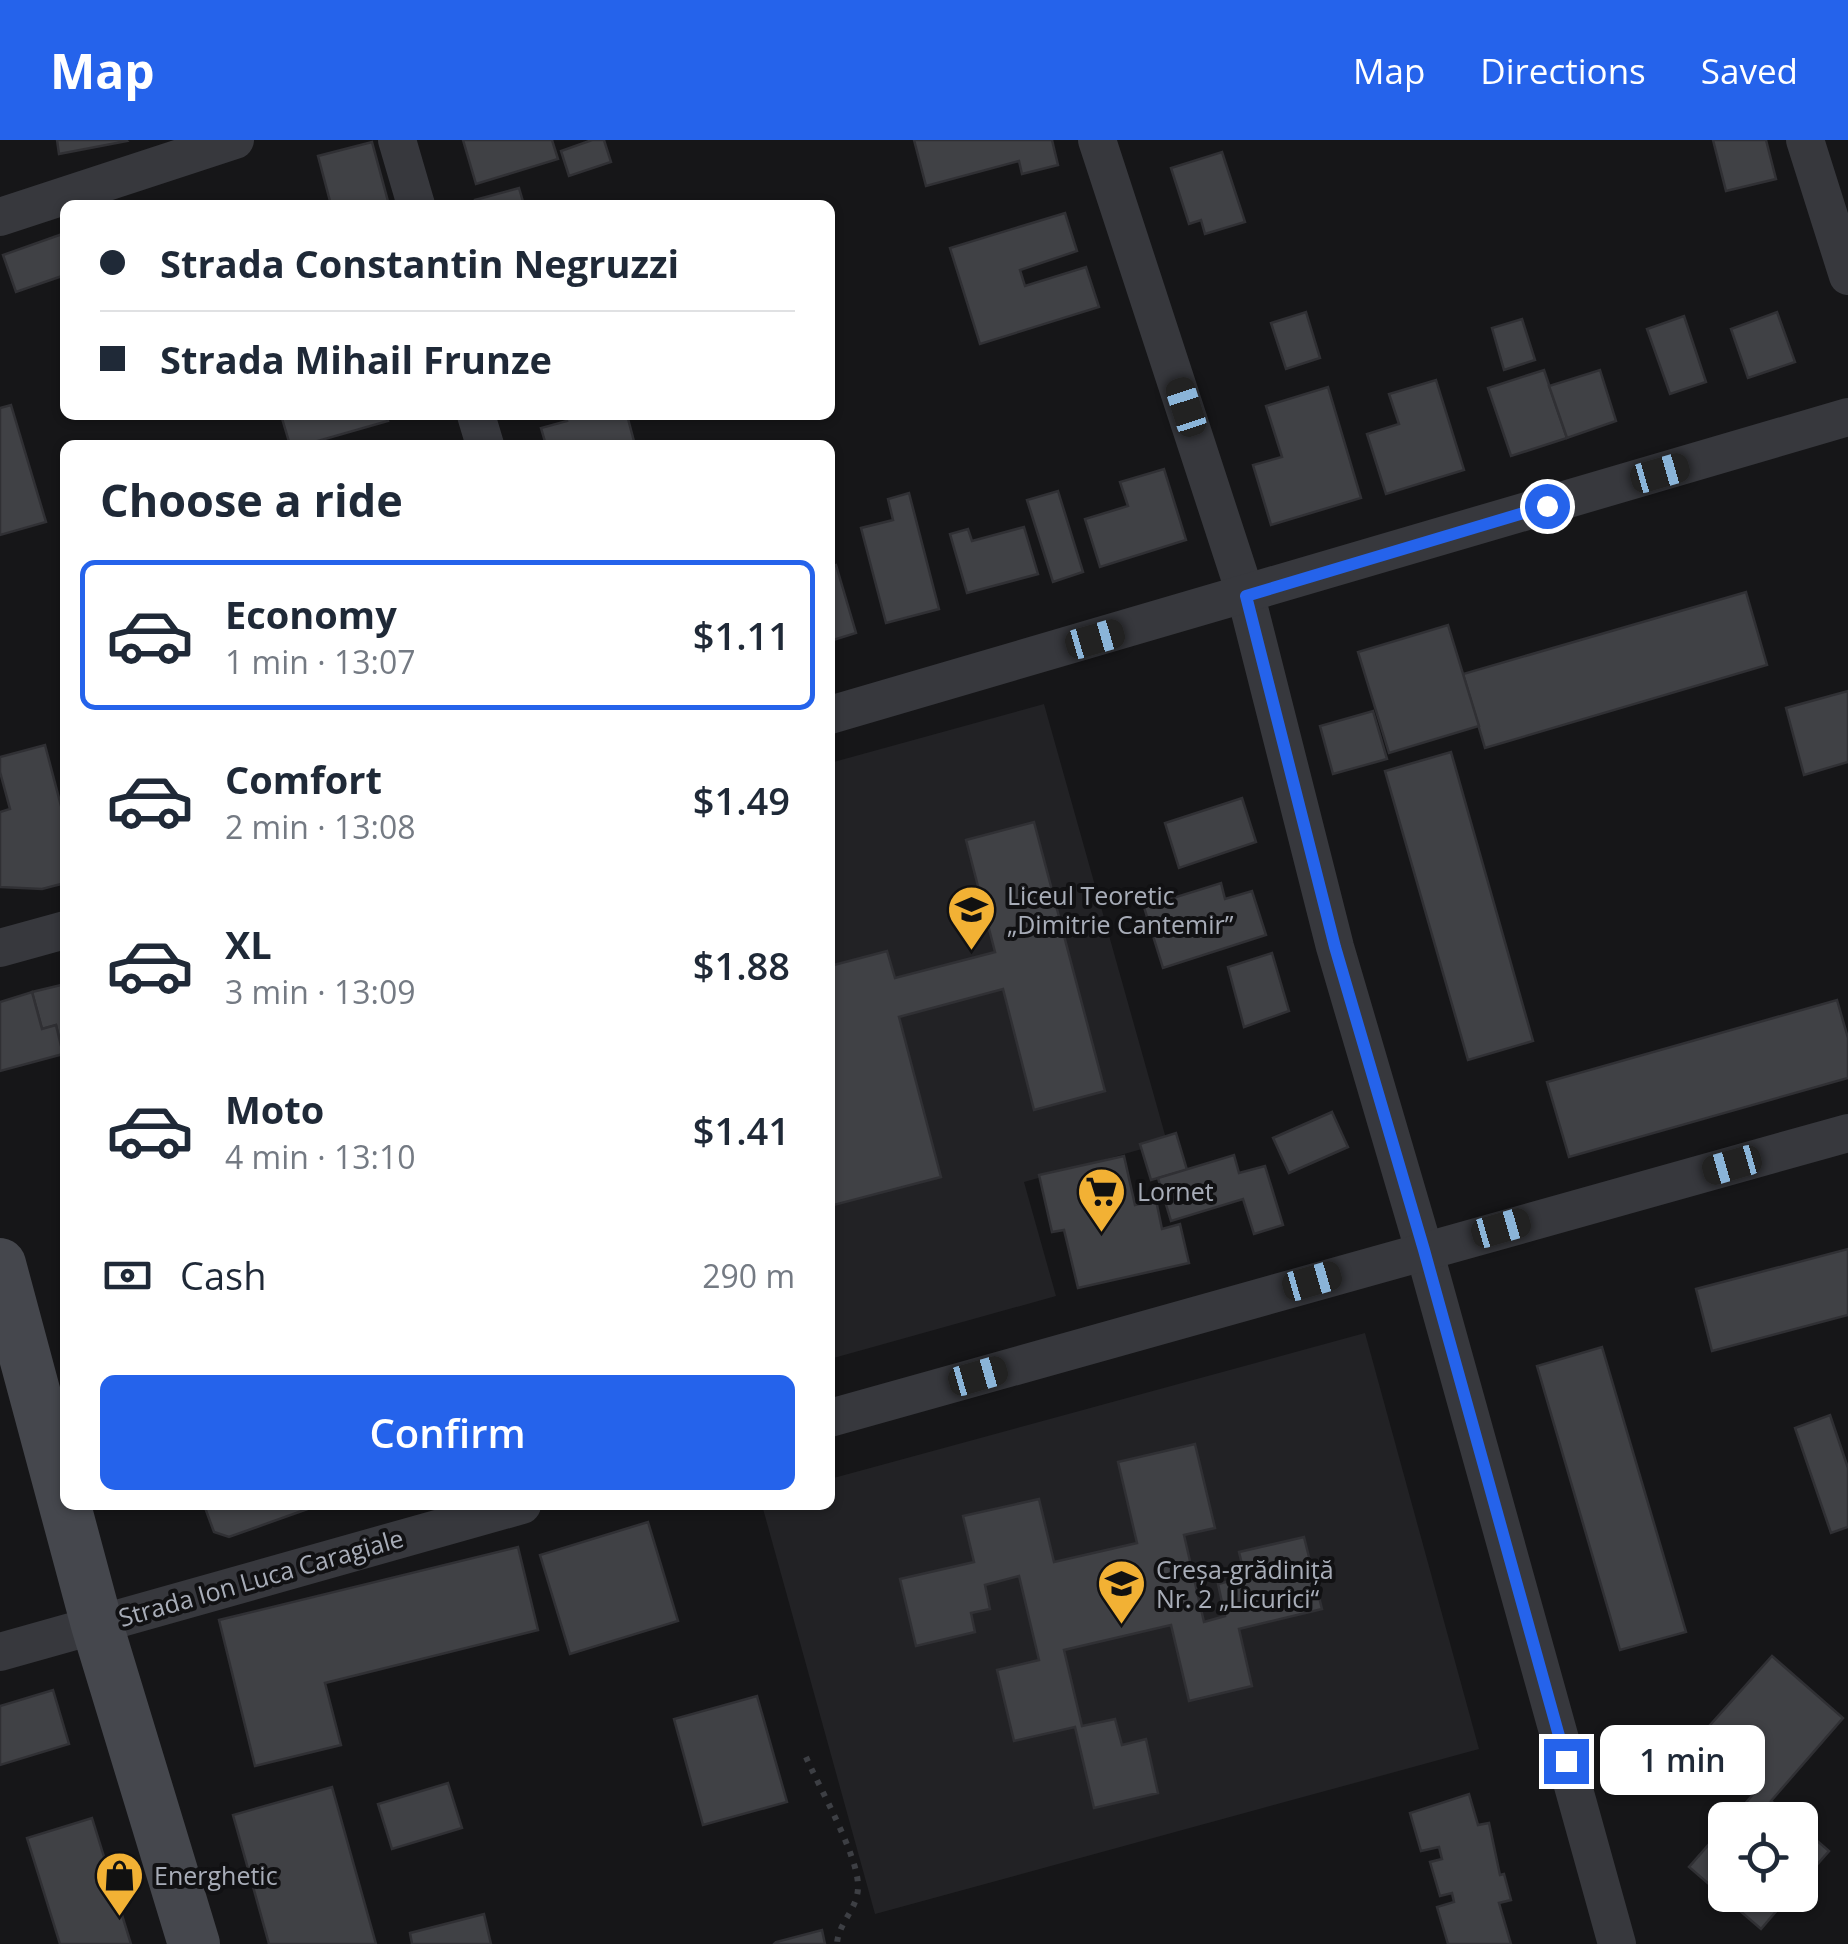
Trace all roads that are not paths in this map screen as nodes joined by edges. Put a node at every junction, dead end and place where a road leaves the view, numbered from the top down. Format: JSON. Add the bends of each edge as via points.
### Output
{"nodes":[{"id":1,"x":235,"y":140,"type":"edge"},
{"id":2,"x":397,"y":140,"type":"edge"},
{"id":3,"x":1097,"y":140,"type":"edge"},
{"id":4,"x":1805,"y":140,"type":"edge"},
{"id":5,"x":415,"y":200,"type":"edge"},
{"id":6,"x":0,"y":217,"type":"edge"},
{"id":7,"x":1848,"y":276,"type":"edge"},
{"id":8,"x":1848,"y":417,"type":"edge"},
{"id":9,"x":1246,"y":596,"type":"junction"},
{"id":10,"x":835,"y":714,"type":"edge"},
{"id":11,"x":60,"y":931,"type":"edge"},
{"id":12,"x":0,"y":948,"type":"edge"},
{"id":13,"x":1848,"y":1133,"type":"edge"},
{"id":14,"x":1424,"y":1250,"type":"junction"},
{"id":15,"x":0,"y":1264,"type":"edge"},
{"id":16,"x":835,"y":1417,"type":"edge"},
{"id":17,"x":60,"y":1487,"type":"edge"},
{"id":18,"x":66,"y":1510,"type":"edge"},
{"id":19,"x":504,"y":1510,"type":"edge"},
{"id":20,"x":97,"y":1624,"type":"junction"},
{"id":21,"x":0,"y":1652,"type":"edge"},
{"id":22,"x":194,"y":1944,"type":"edge"},
{"id":23,"x":1617,"y":1944,"type":"edge"}],
"edges":[{"from":1,"to":6,"type":"street"},
{"from":2,"to":5,"type":"street"},
{"from":3,"to":9,"type":"street"},
{"from":4,"to":7,"type":"street"},
{"from":8,"to":9,"type":"street"},
{"from":9,"to":10,"type":"street"},
{"from":9,"to":14,"type":"street","via":[[1335,947]]},
{"from":11,"to":12,"type":"street"},
{"from":13,"to":14,"type":"street"},
{"from":14,"to":16,"type":"street"},
{"from":14,"to":23,"type":"street"},
{"from":15,"to":17,"type":"main road"},
{"from":18,"to":20,"type":"main road"},
{"from":19,"to":20,"type":"street","name":"Strada Ion Luca Caragiale"},
{"from":20,"to":21,"type":"street","name":"Strada Ion Luca Caragiale"},
{"from":20,"to":22,"type":"main road"}]}
